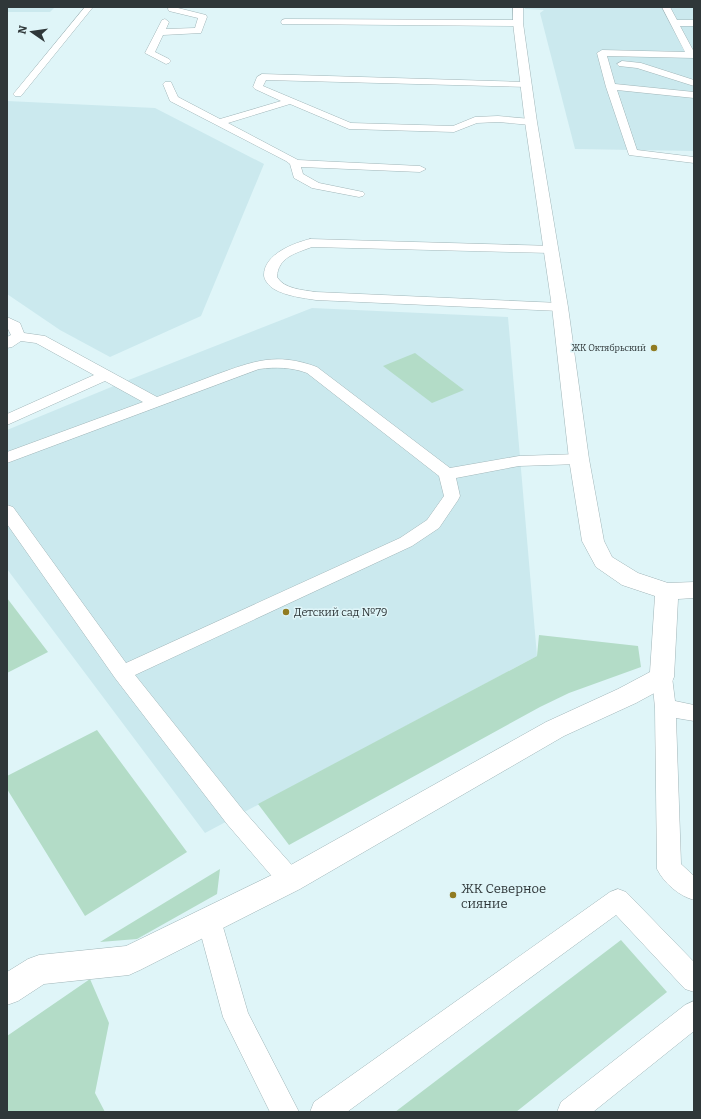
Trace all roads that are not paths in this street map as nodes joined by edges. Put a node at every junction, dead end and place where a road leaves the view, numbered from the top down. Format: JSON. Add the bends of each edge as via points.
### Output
{"nodes":[{"id":1,"x":89,"y":7,"type":"edge"},
{"id":2,"x":666,"y":7,"type":"edge"},
{"id":3,"x":173,"y":8,"type":"edge"},
{"id":4,"x":518,"y":15,"type":"edge"},
{"id":5,"x":285,"y":22,"type":"dead end"},
{"id":6,"x":674,"y":23,"type":"junction"},
{"id":7,"x":694,"y":23,"type":"edge"},
{"id":8,"x":160,"y":32,"type":"junction"},
{"id":9,"x":634,"y":54,"type":"junction"},
{"id":10,"x":692,"y":55,"type":"edge"},
{"id":11,"x":166,"y":61,"type":"dead end"},
{"id":12,"x":605,"y":64,"type":"junction"},
{"id":13,"x":638,"y":64,"type":"junction"},
{"id":14,"x":694,"y":82,"type":"edge"},
{"id":15,"x":168,"y":84,"type":"dead end"},
{"id":16,"x":526,"y":85,"type":"junction"},
{"id":17,"x":611,"y":87,"type":"junction"},
{"id":18,"x":18,"y":94,"type":"dead end"},
{"id":19,"x":694,"y":95,"type":"edge"},
{"id":20,"x":291,"y":101,"type":"junction"},
{"id":21,"x":220,"y":122,"type":"junction"},
{"id":22,"x":531,"y":122,"type":"junction"},
{"id":23,"x":694,"y":160,"type":"edge"},
{"id":24,"x":295,"y":163,"type":"junction"},
{"id":25,"x":420,"y":169,"type":"dead end"},
{"id":26,"x":359,"y":194,"type":"dead end"},
{"id":27,"x":551,"y":249,"type":"junction"},
{"id":28,"x":560,"y":306,"type":"junction"},
{"id":29,"x":7,"y":321,"type":"edge"},
{"id":30,"x":13,"y":340,"type":"edge"},
{"id":31,"x":106,"y":375,"type":"junction"},
{"id":32,"x":157,"y":402,"type":"junction"},
{"id":33,"x":7,"y":420,"type":"edge"},
{"id":34,"x":7,"y":458,"type":"edge"},
{"id":35,"x":579,"y":459,"type":"junction"},
{"id":36,"x":447,"y":474,"type":"junction"},
{"id":37,"x":7,"y":511,"type":"edge"},
{"id":38,"x":694,"y":590,"type":"edge"},
{"id":39,"x":667,"y":591,"type":"junction"},
{"id":40,"x":122,"y":673,"type":"junction"},
{"id":41,"x":662,"y":677,"type":"junction"},
{"id":42,"x":665,"y":708,"type":"junction"},
{"id":43,"x":694,"y":713,"type":"edge"},
{"id":44,"x":290,"y":880,"type":"junction"},
{"id":45,"x":694,"y":889,"type":"edge"},
{"id":46,"x":209,"y":920,"type":"junction"},
{"id":47,"x":694,"y":980,"type":"edge"},
{"id":48,"x":7,"y":990,"type":"edge"},
{"id":49,"x":694,"y":1014,"type":"edge"},
{"id":50,"x":286,"y":1112,"type":"edge"},
{"id":51,"x":324,"y":1112,"type":"edge"},
{"id":52,"x":571,"y":1112,"type":"edge"}],
"edges":[{"from":1,"to":18,"type":"lane"},
{"from":2,"to":6,"type":"lane"},
{"from":3,"to":8,"type":"lane"},
{"from":3,"to":8,"type":"lane","via":[[204,17],[198,31]]},
{"from":4,"to":5,"type":"lane"},
{"from":4,"to":16,"type":"street"},
{"from":6,"to":7,"type":"lane"},
{"from":6,"to":10,"type":"lane"},
{"from":8,"to":11,"type":"lane","via":[[150,53]]},
{"from":9,"to":10,"type":"lane"},
{"from":9,"to":12,"type":"lane","via":[[602,53]]},
{"from":9,"to":13,"type":"lane"},
{"from":12,"to":13,"type":"lane"},
{"from":12,"to":17,"type":"lane"},
{"from":13,"to":14,"type":"lane"},
{"from":15,"to":21,"type":"lane","via":[[174,99]]},
{"from":16,"to":20,"type":"lane","via":[[262,78],[258,87]]},
{"from":16,"to":22,"type":"street"},
{"from":17,"to":19,"type":"lane"},
{"from":17,"to":23,"type":"lane","via":[[633,153]]},
{"from":20,"to":21,"type":"lane"},
{"from":20,"to":22,"type":"lane","via":[[349,126],[454,129],[475,120]]},
{"from":21,"to":24,"type":"lane"},
{"from":22,"to":27,"type":"street"},
{"from":24,"to":25,"type":"lane"},
{"from":24,"to":26,"type":"lane","via":[[298,176],[316,186]]},
{"from":27,"to":28,"type":"street"},
{"from":27,"to":28,"type":"lane","via":[[310,243],[280,256],[273,264],[270,278],[287,290],[316,296]]},
{"from":28,"to":35,"type":"street"},
{"from":29,"to":30,"type":"lane","via":[[15,326]]},
{"from":30,"to":31,"type":"lane","via":[[40,339]]},
{"from":31,"to":32,"type":"lane"},
{"from":31,"to":33,"type":"lane"},
{"from":32,"to":34,"type":"lane"},
{"from":32,"to":36,"type":"lane","via":[[256,365],[275,362],[296,364],[312,370]]},
{"from":35,"to":36,"type":"lane","via":[[519,461]]},
{"from":35,"to":39,"type":"street","via":[[593,541],[604,562],[630,579]]},
{"from":36,"to":40,"type":"lane","via":[[452,496],[433,524],[406,542]]},
{"from":37,"to":40,"type":"lane"},
{"from":38,"to":39,"type":"street"},
{"from":39,"to":41,"type":"street"},
{"from":40,"to":44,"type":"lane","via":[[235,817]]},
{"from":41,"to":42,"type":"lane"},
{"from":41,"to":44,"type":"street","via":[[555,729]]},
{"from":42,"to":43,"type":"lane"},
{"from":42,"to":45,"type":"lane","via":[[669,869]]},
{"from":44,"to":46,"type":"street"},
{"from":46,"to":48,"type":"street","via":[[129,960],[39,970]]},
{"from":46,"to":50,"type":"lane","via":[[236,1017]]},
{"from":47,"to":51,"type":"lane","via":[[618,900]]},
{"from":49,"to":52,"type":"lane"}]}
